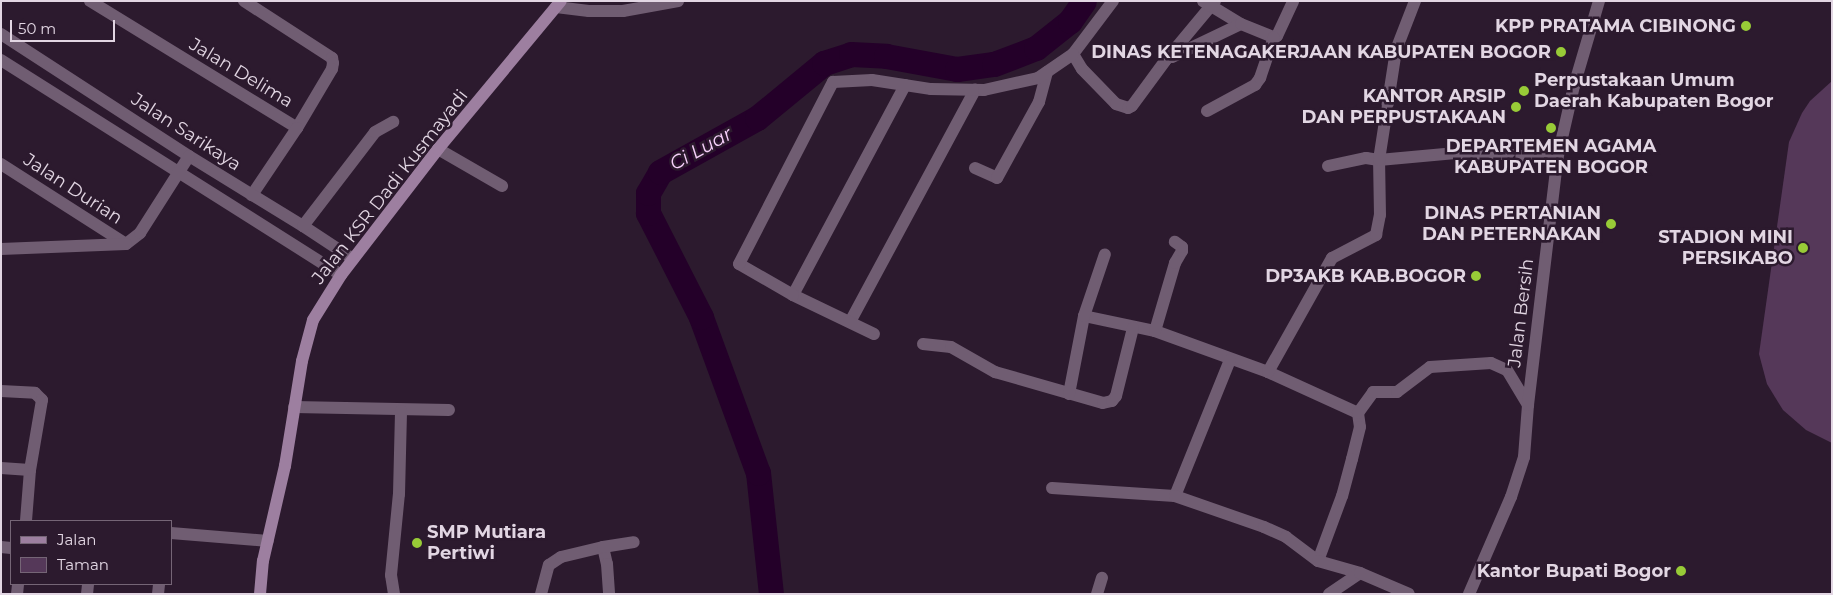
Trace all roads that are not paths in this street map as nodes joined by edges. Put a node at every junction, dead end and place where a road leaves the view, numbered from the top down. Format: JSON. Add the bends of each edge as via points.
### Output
{"nodes":[{"id":1,"x":90,"y":1,"type":"edge"},
{"id":2,"x":244,"y":1,"type":"edge"},
{"id":3,"x":678,"y":1,"type":"edge"},
{"id":4,"x":1112,"y":1,"type":"edge"},
{"id":5,"x":1293,"y":1,"type":"edge"},
{"id":6,"x":1416,"y":1,"type":"edge"},
{"id":7,"x":1599,"y":1,"type":"edge"},
{"id":8,"x":1210,"y":3,"type":"edge"},
{"id":9,"x":559,"y":4,"type":"edge"},
{"id":10,"x":1241,"y":24,"type":"junction"},
{"id":11,"x":2,"y":35,"type":"edge"},
{"id":12,"x":1274,"y":37,"type":"junction"},
{"id":13,"x":1073,"y":54,"type":"junction"},
{"id":14,"x":1,"y":60,"type":"edge"},
{"id":15,"x":1165,"y":61,"type":"junction"},
{"id":16,"x":1047,"y":72,"type":"junction"},
{"id":17,"x":905,"y":85,"type":"junction"},
{"id":18,"x":976,"y":90,"type":"junction"},
{"id":19,"x":1207,"y":111,"type":"dead end"},
{"id":20,"x":393,"y":122,"type":"dead end"},
{"id":21,"x":297,"y":128,"type":"junction"},
{"id":22,"x":438,"y":149,"type":"junction"},
{"id":23,"x":189,"y":156,"type":"junction"},
{"id":24,"x":1379,"y":160,"type":"junction"},
{"id":25,"x":1557,"y":160,"type":"junction"},
{"id":26,"x":1,"y":164,"type":"edge"},
{"id":27,"x":1328,"y":166,"type":"dead end"},
{"id":28,"x":975,"y":168,"type":"dead end"},
{"id":29,"x":178,"y":173,"type":"junction"},
{"id":30,"x":502,"y":186,"type":"dead end"},
{"id":31,"x":252,"y":195,"type":"junction"},
{"id":32,"x":302,"y":226,"type":"junction"},
{"id":33,"x":1174,"y":242,"type":"dead end"},
{"id":34,"x":126,"y":244,"type":"junction"},
{"id":35,"x":1,"y":249,"type":"edge"},
{"id":36,"x":1105,"y":254,"type":"dead end"},
{"id":37,"x":353,"y":259,"type":"junction"},
{"id":38,"x":340,"y":275,"type":"junction"},
{"id":39,"x":793,"y":295,"type":"junction"},
{"id":40,"x":1084,"y":316,"type":"junction"},
{"id":41,"x":850,"y":322,"type":"junction"},
{"id":42,"x":1133,"y":328,"type":"junction"},
{"id":43,"x":1156,"y":332,"type":"junction"},
{"id":44,"x":874,"y":334,"type":"dead end"},
{"id":45,"x":923,"y":344,"type":"dead end"},
{"id":46,"x":1230,"y":360,"type":"junction"},
{"id":47,"x":1268,"y":372,"type":"junction"},
{"id":48,"x":1,"y":391,"type":"edge"},
{"id":49,"x":1069,"y":394,"type":"junction"},
{"id":50,"x":1528,"y":405,"type":"junction"},
{"id":51,"x":294,"y":407,"type":"junction"},
{"id":52,"x":449,"y":410,"type":"dead end"},
{"id":53,"x":401,"y":411,"type":"junction"},
{"id":54,"x":1358,"y":412,"type":"junction"},
{"id":55,"x":1,"y":468,"type":"edge"},
{"id":56,"x":30,"y":470,"type":"junction"},
{"id":57,"x":1052,"y":488,"type":"dead end"},
{"id":58,"x":1176,"y":496,"type":"junction"},
{"id":59,"x":26,"y":520,"type":"edge"},
{"id":60,"x":172,"y":533,"type":"edge"},
{"id":61,"x":268,"y":541,"type":"junction"},
{"id":62,"x":634,"y":542,"type":"dead end"},
{"id":63,"x":603,"y":547,"type":"junction"},
{"id":64,"x":1318,"y":561,"type":"junction"},
{"id":65,"x":1367,"y":576,"type":"junction"},
{"id":66,"x":1102,"y":578,"type":"dead end"},
{"id":67,"x":260,"y":594,"type":"edge"},
{"id":68,"x":394,"y":594,"type":"edge"},
{"id":69,"x":541,"y":594,"type":"edge"},
{"id":70,"x":609,"y":594,"type":"edge"},
{"id":71,"x":1098,"y":594,"type":"edge"},
{"id":72,"x":1329,"y":594,"type":"edge"},
{"id":73,"x":1409,"y":594,"type":"edge"},
{"id":74,"x":1469,"y":594,"type":"edge"}],
"edges":[{"from":1,"to":21,"type":"street","name":"Jalan Delima"},
{"from":2,"to":21,"type":"street","via":[[332,58],[332,69]]},
{"from":3,"to":9,"type":"street","via":[[623,11],[589,11]]},
{"from":4,"to":13,"type":"street"},
{"from":5,"to":12,"type":"street","via":[[1280,33]]},
{"from":6,"to":24,"type":"street","via":[[1396,50]]},
{"from":7,"to":25,"type":"street","name":"Jalan Bersih"},
{"from":8,"to":10,"type":"street"},
{"from":8,"to":15,"type":"street"},
{"from":9,"to":22,"type":"main road","name":"Jalan KSR Dadi Kusmayadi"},
{"from":10,"to":12,"type":"street"},
{"from":10,"to":15,"type":"street"},
{"from":11,"to":23,"type":"street","name":"Jalan Sarikaya"},
{"from":12,"to":19,"type":"street","via":[[1255,85]]},
{"from":13,"to":15,"type":"street","via":[[1082,69],[1116,104],[1128,108]]},
{"from":13,"to":16,"type":"street"},
{"from":14,"to":29,"type":"street"},
{"from":16,"to":18,"type":"street","via":[[1038,78]]},
{"from":16,"to":28,"type":"street","via":[[1039,102],[997,178]]},
{"from":17,"to":18,"type":"street"},
{"from":17,"to":39,"type":"street"},
{"from":17,"to":39,"type":"street","via":[[872,80],[833,82],[739,264]]},
{"from":18,"to":41,"type":"street"},
{"from":20,"to":32,"type":"street","via":[[375,132]]},
{"from":21,"to":31,"type":"street"},
{"from":22,"to":30,"type":"street"},
{"from":22,"to":37,"type":"main road","name":"Jalan KSR Dadi Kusmayadi"},
{"from":23,"to":29,"type":"street"},
{"from":23,"to":31,"type":"street","name":"Jalan Sarikaya"},
{"from":24,"to":25,"type":"street","via":[[1475,153]]},
{"from":24,"to":27,"type":"street","via":[[1366,158]]},
{"from":24,"to":47,"type":"street","via":[[1380,215],[1376,235],[1332,258]]},
{"from":25,"to":50,"type":"street","name":"Jalan Bersih"},
{"from":26,"to":34,"type":"street","name":"Jalan Durian"},
{"from":29,"to":34,"type":"street","via":[[140,234]]},
{"from":29,"to":38,"type":"street"},
{"from":31,"to":32,"type":"street","name":"Jalan Sarikaya"},
{"from":32,"to":37,"type":"street","name":"Jalan Sarikaya"},
{"from":33,"to":43,"type":"street","via":[[1182,249]]},
{"from":34,"to":35,"type":"street"},
{"from":36,"to":40,"type":"street"},
{"from":37,"to":38,"type":"main road","name":"Jalan KSR Dadi Kusmayadi"},
{"from":38,"to":51,"type":"main road","name":"Jalan KSR Dadi Kusmayadi","via":[[313,320]]},
{"from":39,"to":41,"type":"street"},
{"from":40,"to":42,"type":"street"},
{"from":40,"to":49,"type":"street"},
{"from":41,"to":44,"type":"street"},
{"from":42,"to":43,"type":"street"},
{"from":42,"to":49,"type":"street","via":[[1112,401],[1103,403]]},
{"from":43,"to":46,"type":"street"},
{"from":45,"to":49,"type":"street","via":[[951,347],[995,372]]},
{"from":46,"to":47,"type":"street"},
{"from":46,"to":58,"type":"street"},
{"from":47,"to":54,"type":"street"},
{"from":48,"to":56,"type":"street","via":[[34,393],[42,400]]},
{"from":50,"to":54,"type":"street","via":[[1507,370],[1491,363],[1430,367],[1397,392],[1373,392]]},
{"from":50,"to":74,"type":"street","name":"Jalan Bersih","via":[[1524,457],[1511,497]]},
{"from":51,"to":53,"type":"street"},
{"from":51,"to":61,"type":"main road","name":"Jalan KSR Dadi Kusmayadi"},
{"from":52,"to":53,"type":"street"},
{"from":53,"to":68,"type":"street","via":[[399,494],[391,575]]},
{"from":54,"to":64,"type":"street","via":[[1360,427],[1352,459]]},
{"from":55,"to":56,"type":"street"},
{"from":56,"to":59,"type":"street"},
{"from":57,"to":58,"type":"street"},
{"from":58,"to":64,"type":"street","via":[[1271,530]]},
{"from":60,"to":61,"type":"street"},
{"from":61,"to":67,"type":"main road","name":"Jalan KSR Dadi Kusmayadi"},
{"from":62,"to":63,"type":"street"},
{"from":63,"to":69,"type":"street","via":[[560,557],[549,565]]},
{"from":63,"to":70,"type":"street"},
{"from":64,"to":65,"type":"street"},
{"from":65,"to":72,"type":"street"},
{"from":65,"to":73,"type":"street"},
{"from":66,"to":71,"type":"street"}]}
